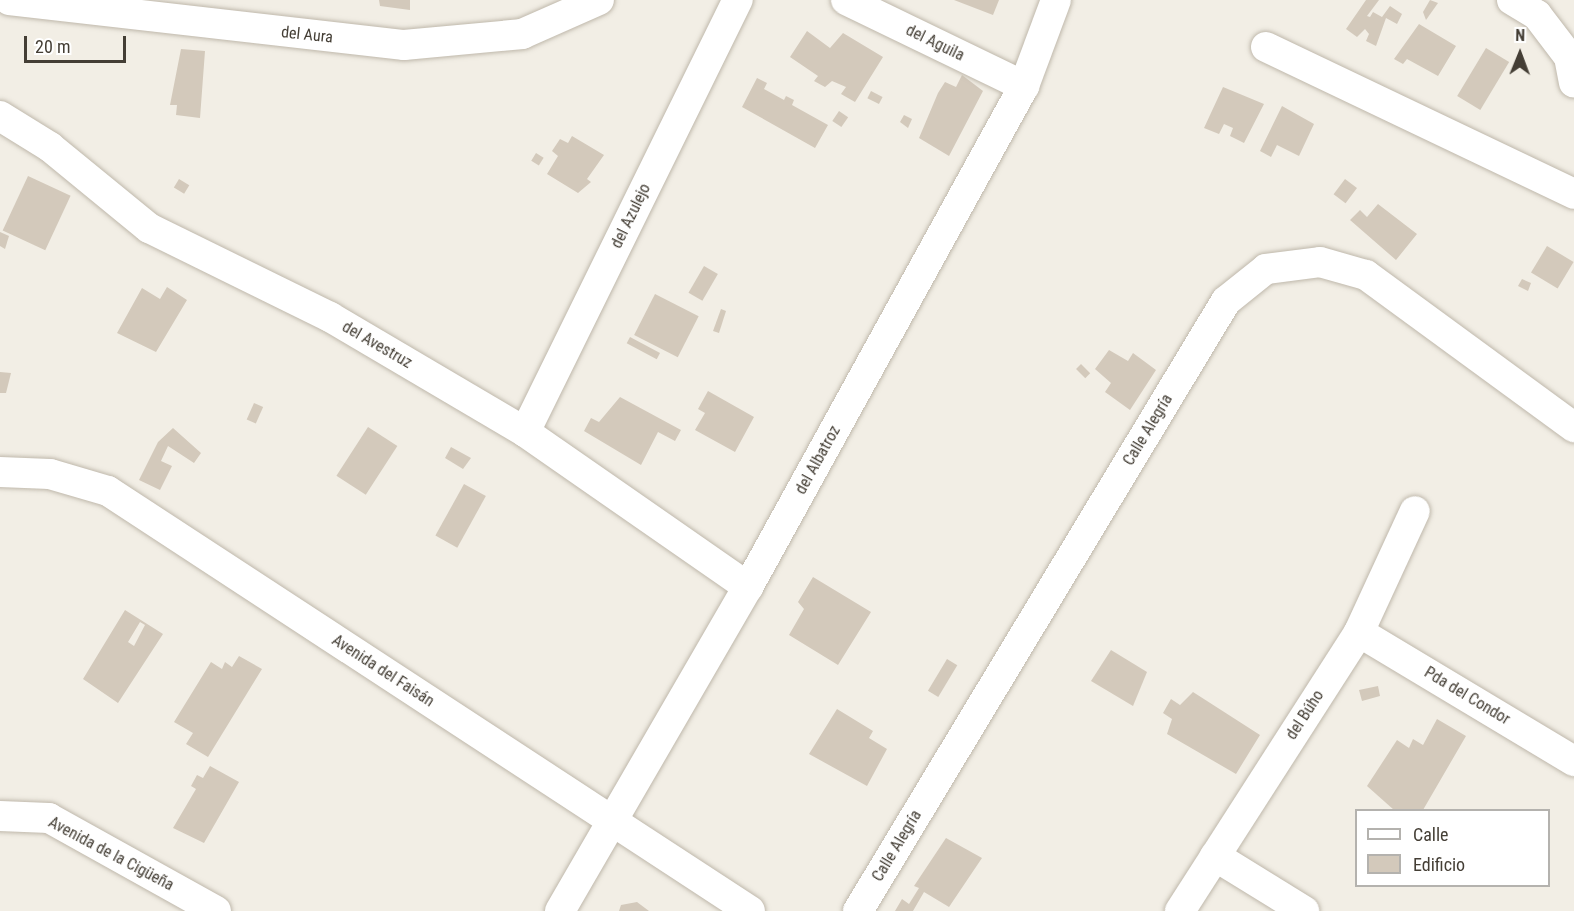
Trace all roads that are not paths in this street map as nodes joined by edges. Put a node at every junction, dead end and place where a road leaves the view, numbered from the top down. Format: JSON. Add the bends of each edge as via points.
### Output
{"nodes":[{"id":1,"x":9,"y":0,"type":"edge"},
{"id":2,"x":599,"y":0,"type":"edge"},
{"id":3,"x":738,"y":0,"type":"edge"},
{"id":4,"x":846,"y":0,"type":"edge"},
{"id":5,"x":1056,"y":0,"type":"edge"},
{"id":6,"x":1512,"y":0,"type":"edge"},
{"id":7,"x":151,"y":9,"type":"edge"},
{"id":8,"x":1266,"y":47,"type":"dead end"},
{"id":9,"x":1574,"y":83,"type":"edge"},
{"id":10,"x":1024,"y":86,"type":"junction"},
{"id":11,"x":0,"y":116,"type":"edge"},
{"id":12,"x":1574,"y":194,"type":"edge"},
{"id":13,"x":1574,"y":427,"type":"edge"},
{"id":14,"x":525,"y":432,"type":"junction"},
{"id":15,"x":0,"y":472,"type":"edge"},
{"id":16,"x":1415,"y":511,"type":"dead end"},
{"id":17,"x":748,"y":587,"type":"junction"},
{"id":18,"x":1359,"y":632,"type":"junction"},
{"id":19,"x":1574,"y":761,"type":"edge"},
{"id":20,"x":0,"y":816,"type":"edge"},
{"id":21,"x":611,"y":820,"type":"junction"},
{"id":22,"x":1215,"y":856,"type":"junction"},
{"id":23,"x":216,"y":911,"type":"edge"},
{"id":24,"x":560,"y":911,"type":"edge"},
{"id":25,"x":750,"y":911,"type":"edge"},
{"id":26,"x":858,"y":911,"type":"edge"},
{"id":27,"x":1180,"y":911,"type":"edge"},
{"id":28,"x":1304,"y":911,"type":"edge"}],
"edges":[{"from":1,"to":7,"type":"street","name":"del Aura"},
{"from":2,"to":7,"type":"street","name":"del Aura","via":[[522,34],[404,45]]},
{"from":3,"to":14,"type":"street","name":"del Azulejo"},
{"from":4,"to":10,"type":"street","name":"del Aguila"},
{"from":5,"to":10,"type":"street","name":"del Albatroz"},
{"from":6,"to":9,"type":"street","via":[[1537,15],[1569,57]]},
{"from":8,"to":12,"type":"street"},
{"from":10,"to":17,"type":"street","name":"del Albatroz"},
{"from":11,"to":14,"type":"street","name":"del Avestruz","via":[[50,147],[149,228],[330,317]]},
{"from":13,"to":26,"type":"street","name":"Calle Alegría","via":[[1366,275],[1320,262],[1266,269],[1226,301]]},
{"from":14,"to":17,"type":"street","name":"del Avestruz"},
{"from":15,"to":21,"type":"street","name":"Avenida del Faisán","via":[[50,474],[108,491]]},
{"from":16,"to":18,"type":"street","name":"del Búho"},
{"from":17,"to":21,"type":"street","name":"del Albatroz"},
{"from":18,"to":19,"type":"street","name":"Pda del Condor"},
{"from":18,"to":22,"type":"street","name":"del Búho"},
{"from":20,"to":23,"type":"street","name":"Avenida de la Cigüeña","via":[[49,818]]},
{"from":21,"to":24,"type":"street","name":"del Albatroz"},
{"from":21,"to":25,"type":"street","name":"Avenida del Faisán"},
{"from":22,"to":27,"type":"street","name":"del Búho"},
{"from":22,"to":28,"type":"street"}]}
